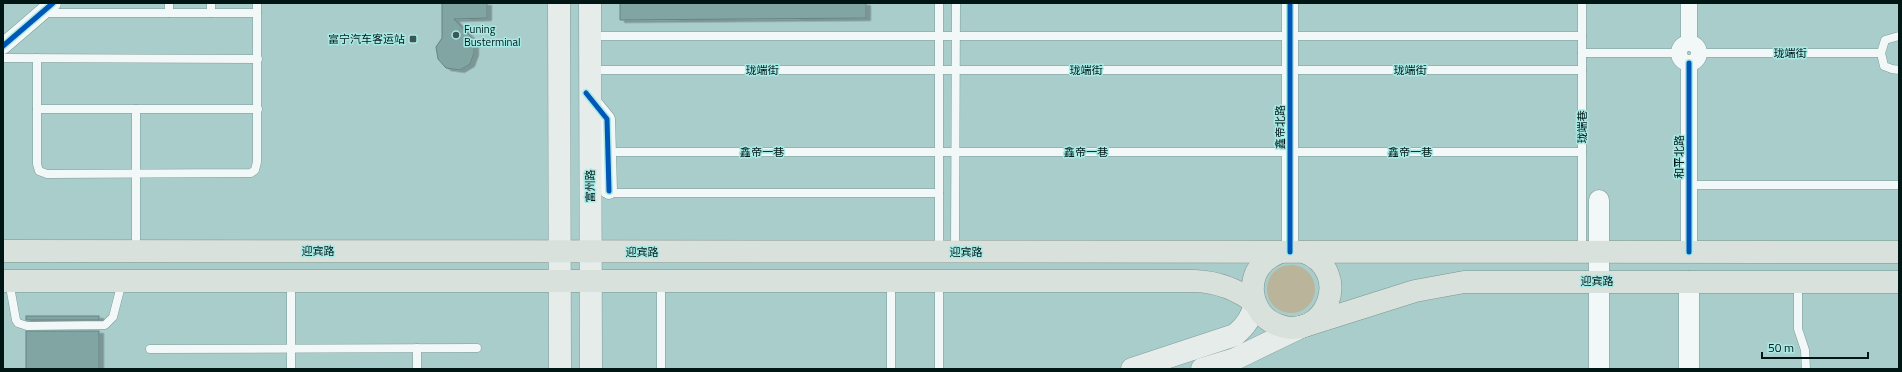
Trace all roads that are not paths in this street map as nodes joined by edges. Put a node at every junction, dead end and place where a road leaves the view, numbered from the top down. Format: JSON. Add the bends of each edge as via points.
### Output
{"nodes":[{"id":1,"x":169,"y":3,"type":"edge"},
{"id":2,"x":211,"y":3,"type":"edge"},
{"id":3,"x":257,"y":3,"type":"edge"},
{"id":4,"x":560,"y":3,"type":"edge"},
{"id":5,"x":590,"y":3,"type":"edge"},
{"id":6,"x":939,"y":3,"type":"edge"},
{"id":7,"x":956,"y":3,"type":"edge"},
{"id":8,"x":1290,"y":3,"type":"edge"},
{"id":9,"x":1582,"y":3,"type":"edge"},
{"id":10,"x":1689,"y":3,"type":"edge"},
{"id":11,"x":42,"y":9,"type":"edge"},
{"id":12,"x":169,"y":13,"type":"junction"},
{"id":13,"x":211,"y":13,"type":"junction"},
{"id":14,"x":257,"y":13,"type":"junction"},
{"id":15,"x":590,"y":36,"type":"junction"},
{"id":16,"x":939,"y":36,"type":"junction"},
{"id":17,"x":956,"y":36,"type":"junction"},
{"id":18,"x":1290,"y":36,"type":"junction"},
{"id":19,"x":1582,"y":36,"type":"junction"},
{"id":20,"x":1899,"y":36,"type":"edge"},
{"id":21,"x":3,"y":46,"type":"edge"},
{"id":22,"x":1582,"y":53,"type":"junction"},
{"id":23,"x":1689,"y":53,"type":"junction"},
{"id":24,"x":1881,"y":53,"type":"junction"},
{"id":25,"x":3,"y":58,"type":"edge"},
{"id":26,"x":37,"y":58,"type":"junction"},
{"id":27,"x":258,"y":58,"type":"junction"},
{"id":28,"x":590,"y":70,"type":"junction"},
{"id":29,"x":940,"y":70,"type":"junction"},
{"id":30,"x":956,"y":70,"type":"junction"},
{"id":31,"x":1290,"y":70,"type":"junction"},
{"id":32,"x":1582,"y":70,"type":"junction"},
{"id":33,"x":1899,"y":70,"type":"edge"},
{"id":34,"x":586,"y":93,"type":"dead end"},
{"id":35,"x":37,"y":109,"type":"junction"},
{"id":36,"x":136,"y":109,"type":"junction"},
{"id":37,"x":258,"y":109,"type":"junction"},
{"id":38,"x":590,"y":152,"type":"junction"},
{"id":39,"x":939,"y":152,"type":"junction"},
{"id":40,"x":955,"y":152,"type":"junction"},
{"id":41,"x":1290,"y":152,"type":"junction"},
{"id":42,"x":1582,"y":152,"type":"junction"},
{"id":43,"x":136,"y":174,"type":"junction"},
{"id":44,"x":1689,"y":185,"type":"junction"},
{"id":45,"x":1899,"y":185,"type":"edge"},
{"id":46,"x":600,"y":192,"type":"junction"},
{"id":47,"x":939,"y":193,"type":"junction"},
{"id":48,"x":1599,"y":200,"type":"dead end"},
{"id":49,"x":3,"y":251,"type":"edge"},
{"id":50,"x":136,"y":251,"type":"junction"},
{"id":51,"x":560,"y":252,"type":"junction"},
{"id":52,"x":590,"y":252,"type":"junction"},
{"id":53,"x":947,"y":252,"type":"junction"},
{"id":54,"x":1291,"y":252,"type":"junction"},
{"id":55,"x":1582,"y":252,"type":"junction"},
{"id":56,"x":1689,"y":252,"type":"junction"},
{"id":57,"x":1899,"y":252,"type":"edge"},
{"id":58,"x":6,"y":281,"type":"edge"},
{"id":59,"x":122,"y":281,"type":"junction"},
{"id":60,"x":291,"y":281,"type":"junction"},
{"id":61,"x":560,"y":281,"type":"junction"},
{"id":62,"x":591,"y":281,"type":"junction"},
{"id":63,"x":661,"y":281,"type":"junction"},
{"id":64,"x":891,"y":281,"type":"junction"},
{"id":65,"x":940,"y":281,"type":"junction"},
{"id":66,"x":1689,"y":281,"type":"junction"},
{"id":67,"x":1798,"y":282,"type":"junction"},
{"id":68,"x":1899,"y":282,"type":"edge"},
{"id":69,"x":1255,"y":302,"type":"junction"},
{"id":70,"x":1301,"y":327,"type":"junction"},
{"id":71,"x":150,"y":348,"type":"dead end"},
{"id":72,"x":291,"y":348,"type":"junction"},
{"id":73,"x":417,"y":348,"type":"junction"},
{"id":74,"x":477,"y":348,"type":"dead end"},
{"id":75,"x":291,"y":369,"type":"edge"},
{"id":76,"x":417,"y":369,"type":"edge"},
{"id":77,"x":560,"y":369,"type":"edge"},
{"id":78,"x":591,"y":369,"type":"edge"},
{"id":79,"x":661,"y":369,"type":"edge"},
{"id":80,"x":891,"y":369,"type":"edge"},
{"id":81,"x":939,"y":369,"type":"edge"},
{"id":82,"x":1132,"y":369,"type":"edge"},
{"id":83,"x":1202,"y":369,"type":"edge"},
{"id":84,"x":1599,"y":369,"type":"edge"},
{"id":85,"x":1689,"y":369,"type":"edge"},
{"id":86,"x":1806,"y":369,"type":"edge"}],
"edges":[{"from":1,"to":12,"type":"lane"},
{"from":2,"to":13,"type":"lane"},
{"from":3,"to":14,"type":"lane"},
{"from":4,"to":51,"type":"main road"},
{"from":5,"to":15,"type":"main road","name":"富州路"},
{"from":6,"to":16,"type":"lane"},
{"from":7,"to":17,"type":"lane"},
{"from":8,"to":18,"type":"street","name":"鑫帝北路"},
{"from":9,"to":19,"type":"lane","name":"珑端巷"},
{"from":10,"to":23,"type":"street","name":"和平北路"},
{"from":11,"to":12,"type":"lane"},
{"from":11,"to":21,"type":"street"},
{"from":12,"to":13,"type":"lane"},
{"from":13,"to":14,"type":"lane"},
{"from":14,"to":27,"type":"lane"},
{"from":15,"to":16,"type":"lane"},
{"from":15,"to":28,"type":"main road","name":"富州路"},
{"from":16,"to":17,"type":"lane"},
{"from":16,"to":29,"type":"lane"},
{"from":17,"to":18,"type":"lane"},
{"from":17,"to":30,"type":"lane"},
{"from":18,"to":19,"type":"lane"},
{"from":18,"to":31,"type":"street","name":"鑫帝北路"},
{"from":19,"to":22,"type":"lane","name":"珑端巷"},
{"from":20,"to":24,"type":"lane","via":[[1885,40]]},
{"from":22,"to":23,"type":"lane","name":"珑端街"},
{"from":22,"to":32,"type":"lane","name":"珑端巷"},
{"from":23,"to":24,"type":"lane","name":"珑端街"},
{"from":23,"to":44,"type":"street","name":"和平北路"},
{"from":24,"to":33,"type":"lane","via":[[1884,66]]},
{"from":25,"to":26,"type":"lane"},
{"from":26,"to":27,"type":"lane"},
{"from":26,"to":35,"type":"lane"},
{"from":27,"to":37,"type":"lane"},
{"from":28,"to":29,"type":"lane","name":"珑端街"},
{"from":28,"to":38,"type":"main road","name":"富州路"},
{"from":29,"to":30,"type":"lane","name":"珑端街"},
{"from":29,"to":39,"type":"lane"},
{"from":30,"to":31,"type":"lane","name":"珑端街"},
{"from":30,"to":40,"type":"lane"},
{"from":31,"to":32,"type":"lane","name":"珑端街"},
{"from":31,"to":41,"type":"street","name":"鑫帝北路"},
{"from":32,"to":42,"type":"lane","name":"珑端巷"},
{"from":34,"to":46,"type":"street","via":[[607,119]]},
{"from":35,"to":36,"type":"lane"},
{"from":35,"to":43,"type":"lane","via":[[39,171],[47,174]]},
{"from":36,"to":37,"type":"lane"},
{"from":36,"to":43,"type":"lane"},
{"from":37,"to":43,"type":"lane","via":[[257,162],[255,170],[251,173]]},
{"from":38,"to":39,"type":"lane","name":"鑫帝一巷"},
{"from":38,"to":46,"type":"main road","name":"富州路"},
{"from":39,"to":40,"type":"lane","name":"鑫帝一巷"},
{"from":39,"to":47,"type":"lane"},
{"from":40,"to":41,"type":"lane","name":"鑫帝一巷"},
{"from":40,"to":53,"type":"lane"},
{"from":41,"to":42,"type":"lane","name":"鑫帝一巷"},
{"from":41,"to":54,"type":"street","name":"鑫帝北路"},
{"from":42,"to":55,"type":"lane","name":"珑端巷"},
{"from":43,"to":50,"type":"lane"},
{"from":44,"to":45,"type":"lane"},
{"from":44,"to":56,"type":"street","name":"和平北路"},
{"from":46,"to":47,"type":"lane"},
{"from":46,"to":52,"type":"main road","name":"富州路"},
{"from":47,"to":53,"type":"lane"},
{"from":48,"to":84,"type":"street"},
{"from":49,"to":50,"type":"main road","name":"迎宾路"},
{"from":50,"to":51,"type":"main road","name":"迎宾路"},
{"from":51,"to":52,"type":"main road","name":"迎宾路"},
{"from":51,"to":61,"type":"main road"},
{"from":52,"to":53,"type":"main road","name":"迎宾路"},
{"from":52,"to":62,"type":"main road","name":"富州路"},
{"from":53,"to":54,"type":"main road","name":"迎宾路"},
{"from":54,"to":55,"type":"main road","name":"迎宾路"},
{"from":54,"to":69,"type":"main road","via":[[1266,260],[1255,275]]},
{"from":54,"to":70,"type":"main road","via":[[1318,260],[1329,275],[1331,294],[1326,307],[1318,318]]},
{"from":55,"to":56,"type":"main road","name":"迎宾路"},
{"from":56,"to":57,"type":"main road","name":"迎宾路"},
{"from":58,"to":59,"type":"main road","name":"迎宾路"},
{"from":58,"to":59,"type":"lane","via":[[16,320],[28,326],[105,325],[112,317]]},
{"from":59,"to":60,"type":"main road","name":"迎宾路"},
{"from":60,"to":61,"type":"main road","name":"迎宾路"},
{"from":60,"to":72,"type":"lane"},
{"from":61,"to":62,"type":"main road","name":"迎宾路"},
{"from":61,"to":77,"type":"main road"},
{"from":62,"to":63,"type":"main road","name":"迎宾路"},
{"from":62,"to":78,"type":"main road","name":"富州路"},
{"from":63,"to":64,"type":"main road","name":"迎宾路"},
{"from":63,"to":79,"type":"lane"},
{"from":64,"to":65,"type":"main road","name":"迎宾路"},
{"from":64,"to":80,"type":"lane"},
{"from":65,"to":69,"type":"main road","name":"迎宾路","via":[[1206,282],[1228,287]]},
{"from":65,"to":81,"type":"lane"},
{"from":66,"to":67,"type":"main road","name":"迎宾路"},
{"from":66,"to":70,"type":"main road","name":"迎宾路","via":[[1481,281],[1447,284],[1415,291]]},
{"from":66,"to":85,"type":"street"},
{"from":67,"to":68,"type":"main road","name":"迎宾路"},
{"from":67,"to":86,"type":"lane","via":[[1798,329],[1805,350]]},
{"from":69,"to":70,"type":"main road","name":"迎宾路","via":[[1266,318],[1273,323],[1292,328]]},
{"from":69,"to":82,"type":"main road","via":[[1247,324],[1234,335]]},
{"from":70,"to":83,"type":"main road","via":[[1235,359]]},
{"from":71,"to":72,"type":"lane"},
{"from":72,"to":73,"type":"lane"},
{"from":72,"to":75,"type":"lane"},
{"from":73,"to":74,"type":"lane"},
{"from":73,"to":76,"type":"lane"}]}
